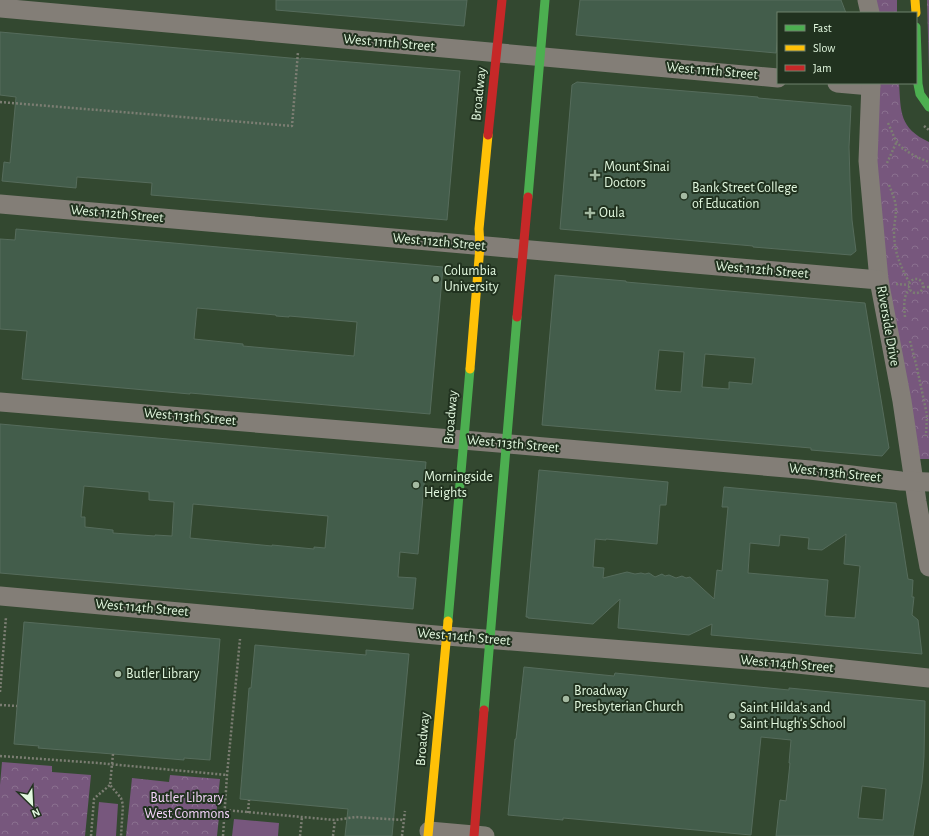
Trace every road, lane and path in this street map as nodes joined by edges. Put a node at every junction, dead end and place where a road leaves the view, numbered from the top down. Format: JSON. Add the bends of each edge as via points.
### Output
{"nodes":[{"id":1,"x":502,"y":0,"type":"edge"},
{"id":2,"x":545,"y":0,"type":"edge"},
{"id":3,"x":867,"y":0,"type":"edge"},
{"id":4,"x":915,"y":0,"type":"edge"},
{"id":5,"x":0,"y":8,"type":"edge"},
{"id":6,"x":870,"y":12,"type":"edge"},
{"id":7,"x":916,"y":12,"type":"edge"},
{"id":8,"x":298,"y":51,"type":"dead end"},
{"id":9,"x":497,"y":52,"type":"junction"},
{"id":10,"x":540,"y":56,"type":"junction"},
{"id":11,"x":917,"y":56,"type":"edge"},
{"id":12,"x":777,"y":78,"type":"edge"},
{"id":13,"x":871,"y":84,"type":"edge"},
{"id":14,"x":0,"y":102,"type":"edge"},
{"id":15,"x":929,"y":107,"type":"edge"},
{"id":16,"x":886,"y":117,"type":"dead end"},
{"id":17,"x":896,"y":141,"type":"junction"},
{"id":18,"x":929,"y":162,"type":"edge"},
{"id":19,"x":886,"y":165,"type":"dead end"},
{"id":20,"x":887,"y":178,"type":"dead end"},
{"id":21,"x":0,"y":204,"type":"edge"},
{"id":22,"x":480,"y":246,"type":"junction"},
{"id":23,"x":523,"y":249,"type":"junction"},
{"id":24,"x":879,"y":280,"type":"junction"},
{"id":25,"x":900,"y":284,"type":"dead end"},
{"id":26,"x":909,"y":284,"type":"junction"},
{"id":27,"x":922,"y":287,"type":"junction"},
{"id":28,"x":929,"y":287,"type":"edge"},
{"id":29,"x":909,"y":289,"type":"junction"},
{"id":30,"x":906,"y":318,"type":"dead end"},
{"id":31,"x":909,"y":338,"type":"dead end"},
{"id":32,"x":0,"y":402,"type":"edge"},
{"id":33,"x":928,"y":415,"type":"edge"},
{"id":34,"x":463,"y":440,"type":"junction"},
{"id":35,"x":926,"y":442,"type":"dead end"},
{"id":36,"x":506,"y":444,"type":"junction"},
{"id":37,"x":922,"y":482,"type":"edge"},
{"id":38,"x":929,"y":567,"type":"edge"},
{"id":39,"x":0,"y":596,"type":"edge"},
{"id":40,"x":6,"y":617,"type":"dead end"},
{"id":41,"x":447,"y":636,"type":"junction"},
{"id":42,"x":240,"y":639,"type":"dead end"},
{"id":43,"x":490,"y":639,"type":"junction"},
{"id":44,"x":929,"y":678,"type":"edge"},
{"id":45,"x":0,"y":692,"type":"edge"},
{"id":46,"x":0,"y":705,"type":"edge"},
{"id":47,"x":17,"y":706,"type":"dead end"},
{"id":48,"x":113,"y":754,"type":"dead end"},
{"id":49,"x":0,"y":756,"type":"edge"},
{"id":50,"x":112,"y":764,"type":"junction"},
{"id":51,"x":227,"y":775,"type":"junction"},
{"id":52,"x":110,"y":785,"type":"junction"},
{"id":53,"x":249,"y":800,"type":"dead end"},
{"id":54,"x":225,"y":810,"type":"junction"},
{"id":55,"x":405,"y":811,"type":"dead end"},
{"id":56,"x":248,"y":812,"type":"junction"},
{"id":57,"x":302,"y":817,"type":"junction"},
{"id":58,"x":335,"y":820,"type":"junction"},
{"id":59,"x":404,"y":820,"type":"junction"},
{"id":60,"x":428,"y":834,"type":"edge"},
{"id":61,"x":91,"y":836,"type":"edge"},
{"id":62,"x":120,"y":836,"type":"edge"},
{"id":63,"x":223,"y":836,"type":"edge"},
{"id":64,"x":300,"y":836,"type":"edge"},
{"id":65,"x":333,"y":836,"type":"edge"},
{"id":66,"x":402,"y":836,"type":"edge"},
{"id":67,"x":478,"y":836,"type":"edge"}],
"edges":[{"from":1,"to":9,"type":"main road","name":"Broadway"},
{"from":2,"to":10,"type":"main road"},
{"from":3,"to":6,"type":"street"},
{"from":4,"to":7,"type":"main road"},
{"from":5,"to":9,"type":"street","name":"West 111th Street"},
{"from":8,"to":14,"type":"path","via":[[292,126]]},
{"from":9,"to":10,"type":"street","name":"West 111th Street"},
{"from":9,"to":22,"type":"main road","name":"Broadway","via":[[479,229]]},
{"from":10,"to":12,"type":"street","name":"West 111th Street"},
{"from":10,"to":23,"type":"main road"},
{"from":11,"to":15,"type":"main road","via":[[920,94]]},
{"from":13,"to":24,"type":"street","name":"Riverside Drive","via":[[868,161]]},
{"from":16,"to":17,"type":"path"},
{"from":17,"to":18,"type":"path","via":[[902,148]]},
{"from":17,"to":19,"type":"path"},
{"from":20,"to":26,"type":"path","via":[[896,208],[894,231],[897,254]]},
{"from":21,"to":22,"type":"street","name":"West 112th Street"},
{"from":22,"to":23,"type":"street","name":"West 112th Street"},
{"from":22,"to":34,"type":"main road","name":"Broadway"},
{"from":23,"to":24,"type":"street","name":"West 112th Street"},
{"from":23,"to":36,"type":"main road"},
{"from":24,"to":37,"type":"street","name":"Riverside Drive","via":[[902,401]]},
{"from":25,"to":26,"type":"path"},
{"from":26,"to":27,"type":"path","via":[[913,279],[918,279],[922,282]]},
{"from":26,"to":29,"type":"path"},
{"from":27,"to":28,"type":"path"},
{"from":27,"to":29,"type":"path","via":[[917,293]]},
{"from":29,"to":30,"type":"path","via":[[904,306]]},
{"from":31,"to":33,"type":"path"},
{"from":32,"to":34,"type":"street","name":"West 113th Street"},
{"from":33,"to":35,"type":"path"},
{"from":34,"to":36,"type":"street","name":"West 113th Street"},
{"from":34,"to":41,"type":"main road","name":"Broadway"},
{"from":36,"to":37,"type":"street","name":"West 113th Street"},
{"from":36,"to":43,"type":"main road"},
{"from":37,"to":38,"type":"street","name":"Riverside Drive"},
{"from":39,"to":41,"type":"street","name":"West 114th Street"},
{"from":40,"to":45,"type":"path"},
{"from":41,"to":43,"type":"street","name":"West 114th Street"},
{"from":41,"to":60,"type":"main road","name":"Broadway"},
{"from":42,"to":51,"type":"path"},
{"from":43,"to":44,"type":"street","name":"West 114th Street","via":[[788,663]]},
{"from":43,"to":67,"type":"main road"},
{"from":46,"to":47,"type":"path"},
{"from":48,"to":50,"type":"path"},
{"from":49,"to":50,"type":"path"},
{"from":50,"to":51,"type":"path"},
{"from":50,"to":52,"type":"path"},
{"from":51,"to":54,"type":"path"},
{"from":52,"to":61,"type":"path","via":[[94,800]]},
{"from":52,"to":62,"type":"path","via":[[123,805]]},
{"from":53,"to":56,"type":"path"},
{"from":54,"to":56,"type":"path"},
{"from":54,"to":63,"type":"path"},
{"from":55,"to":59,"type":"path"},
{"from":56,"to":57,"type":"path"},
{"from":57,"to":58,"type":"path"},
{"from":57,"to":64,"type":"path"},
{"from":58,"to":59,"type":"path","via":[[356,817]]},
{"from":58,"to":65,"type":"path"},
{"from":59,"to":66,"type":"path"},
{"from":60,"to":67,"type":"street"}]}
